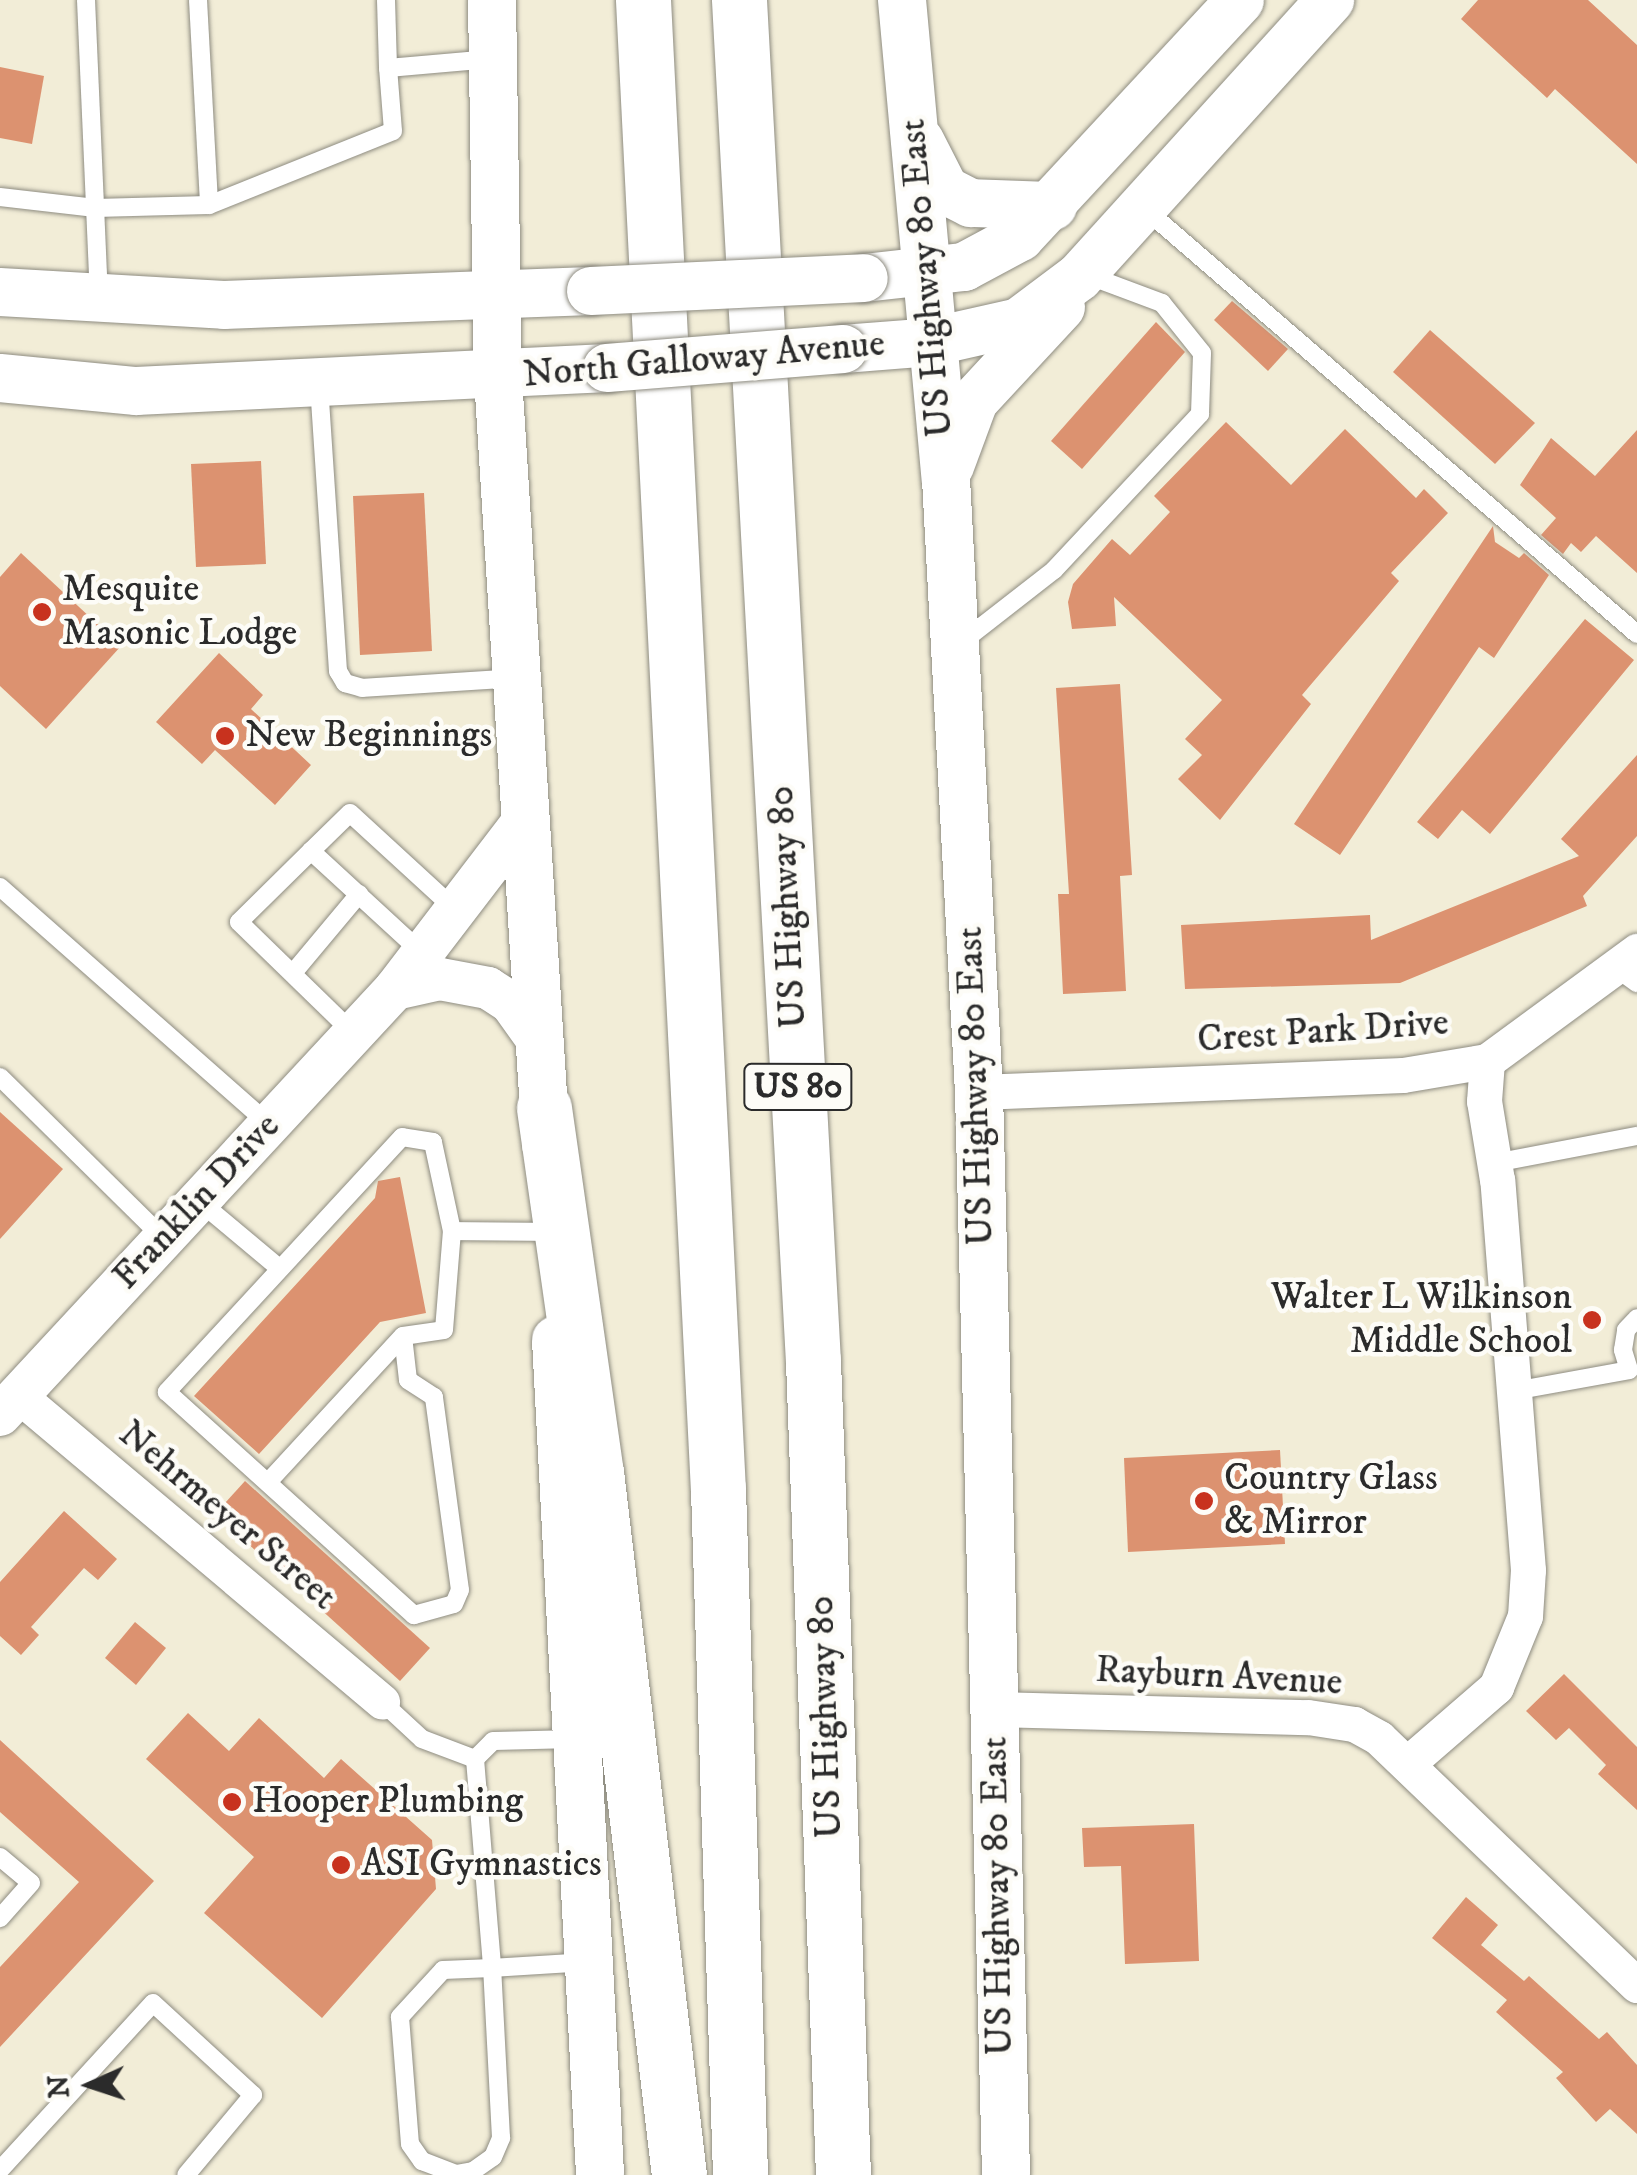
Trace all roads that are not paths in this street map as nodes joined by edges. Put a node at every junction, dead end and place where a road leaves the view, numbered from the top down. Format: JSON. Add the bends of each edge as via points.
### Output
{"nodes":[{"id":1,"x":86,"y":0,"type":"edge"},
{"id":2,"x":198,"y":0,"type":"edge"},
{"id":3,"x":386,"y":0,"type":"edge"},
{"id":4,"x":492,"y":0,"type":"edge"},
{"id":5,"x":642,"y":0,"type":"edge"},
{"id":6,"x":739,"y":0,"type":"edge"},
{"id":7,"x":902,"y":0,"type":"edge"},
{"id":8,"x":1240,"y":0,"type":"edge"},
{"id":9,"x":1270,"y":0,"type":"edge"},
{"id":10,"x":1330,"y":0,"type":"edge"},
{"id":11,"x":493,"y":59,"type":"junction"},
{"id":12,"x":388,"y":68,"type":"junction"},
{"id":13,"x":912,"y":120,"type":"junction"},
{"id":14,"x":0,"y":197,"type":"edge"},
{"id":15,"x":209,"y":205,"type":"junction"},
{"id":16,"x":1054,"y":206,"type":"junction"},
{"id":17,"x":95,"y":208,"type":"junction"},
{"id":18,"x":1144,"y":208,"type":"junction"},
{"id":19,"x":1098,"y":260,"type":"junction"},
{"id":20,"x":926,"y":275,"type":"junction"},
{"id":21,"x":494,"y":291,"type":"junction"},
{"id":22,"x":0,"y":292,"type":"edge"},
{"id":23,"x":99,"y":301,"type":"junction"},
{"id":24,"x":931,"y":342,"type":"junction"},
{"id":25,"x":498,"y":377,"type":"junction"},
{"id":26,"x":0,"y":378,"type":"edge"},
{"id":27,"x":319,"y":384,"type":"junction"},
{"id":28,"x":946,"y":479,"type":"junction"},
{"id":29,"x":1637,"y":634,"type":"edge"},
{"id":30,"x":955,"y":647,"type":"junction"},
{"id":31,"x":517,"y":678,"type":"junction"},
{"id":32,"x":525,"y":819,"type":"junction"},
{"id":33,"x":312,"y":852,"type":"junction"},
{"id":34,"x":0,"y":887,"type":"edge"},
{"id":35,"x":359,"y":894,"type":"junction"},
{"id":36,"x":456,"y":910,"type":"junction"},
{"id":37,"x":422,"y":953,"type":"junction"},
{"id":38,"x":1630,"y":967,"type":"edge"},
{"id":39,"x":294,"y":973,"type":"junction"},
{"id":40,"x":395,"y":989,"type":"junction"},
{"id":41,"x":354,"y":1033,"type":"junction"},
{"id":42,"x":541,"y":1046,"type":"junction"},
{"id":43,"x":1487,"y":1061,"type":"junction"},
{"id":44,"x":0,"y":1076,"type":"edge"},
{"id":45,"x":979,"y":1092,"type":"junction"},
{"id":46,"x":544,"y":1108,"type":"junction"},
{"id":47,"x":269,"y":1125,"type":"junction"},
{"id":48,"x":1637,"y":1136,"type":"edge"},
{"id":49,"x":1495,"y":1162,"type":"junction"},
{"id":50,"x":199,"y":1200,"type":"junction"},
{"id":51,"x":452,"y":1231,"type":"junction"},
{"id":52,"x":550,"y":1232,"type":"junction"},
{"id":53,"x":164,"y":1238,"type":"junction"},
{"id":54,"x":279,"y":1268,"type":"junction"},
{"id":55,"x":1637,"y":1318,"type":"edge"},
{"id":56,"x":402,"y":1336,"type":"junction"},
{"id":57,"x":1633,"y":1373,"type":"edge"},
{"id":58,"x":1514,"y":1390,"type":"junction"},
{"id":59,"x":9,"y":1405,"type":"edge"},
{"id":60,"x":270,"y":1480,"type":"junction"},
{"id":61,"x":382,"y":1702,"type":"joint"},
{"id":62,"x":994,"y":1710,"type":"junction"},
{"id":63,"x":575,"y":1739,"type":"junction"},
{"id":64,"x":475,"y":1759,"type":"junction"},
{"id":65,"x":1407,"y":1764,"type":"junction"},
{"id":66,"x":0,"y":1857,"type":"edge"},
{"id":67,"x":0,"y":1918,"type":"edge"},
{"id":68,"x":587,"y":1962,"type":"junction"},
{"id":69,"x":492,"y":1968,"type":"junction"},
{"id":70,"x":1637,"y":1986,"type":"edge"},
{"id":71,"x":2,"y":2172,"type":"edge"},
{"id":72,"x":186,"y":2175,"type":"edge"},
{"id":73,"x":600,"y":2175,"type":"edge"},
{"id":74,"x":679,"y":2175,"type":"edge"},
{"id":75,"x":740,"y":2175,"type":"edge"},
{"id":76,"x":842,"y":2175,"type":"edge"},
{"id":77,"x":1006,"y":2175,"type":"edge"}],
"edges":[{"from":1,"to":17,"type":"lane"},
{"from":2,"to":15,"type":"lane"},
{"from":3,"to":12,"type":"lane"},
{"from":4,"to":11,"type":"main road"},
{"from":5,"to":75,"type":"highway","number":"US 80","via":[[718,1489]]},
{"from":6,"to":76,"type":"highway","name":"US Highway 80","number":"US 80","via":[[813,1361]]},
{"from":7,"to":13,"type":"main road","name":"US Highway 80 East"},
{"from":8,"to":16,"type":"main road","name":"North Galloway Avenue"},
{"from":9,"to":18,"type":"main road","via":[[1160,132],[1143,170]]},
{"from":10,"to":18,"type":"main road","name":"North Galloway Avenue"},
{"from":11,"to":12,"type":"lane"},
{"from":11,"to":21,"type":"main road"},
{"from":12,"to":15,"type":"lane","via":[[393,130]]},
{"from":13,"to":16,"type":"main road","via":[[946,190],[971,203]]},
{"from":13,"to":20,"type":"main road","name":"US Highway 80 East"},
{"from":14,"to":17,"type":"lane"},
{"from":15,"to":17,"type":"lane"},
{"from":16,"to":20,"type":"main road","name":"North Galloway Avenue","via":[[994,256]]},
{"from":17,"to":23,"type":"lane"},
{"from":18,"to":19,"type":"main road","name":"North Galloway Avenue"},
{"from":18,"to":29,"type":"lane"},
{"from":19,"to":24,"type":"main road","name":"North Galloway Avenue","via":[[1018,322]]},
{"from":19,"to":28,"type":"main road","via":[[974,402]]},
{"from":19,"to":30,"type":"lane","via":[[1162,304],[1202,353],[1200,414],[1054,570]]},
{"from":20,"to":21,"type":"main road","name":"North Galloway Avenue","bridge":true},
{"from":20,"to":24,"type":"main road","name":"US Highway 80 East"},
{"from":21,"to":23,"type":"main road","name":"North Galloway Avenue","via":[[224,305]]},
{"from":21,"to":25,"type":"main road"},
{"from":22,"to":23,"type":"main road","name":"North Galloway Avenue"},
{"from":24,"to":25,"type":"main road","name":"North Galloway Avenue","bridge":true},
{"from":24,"to":28,"type":"main road","name":"US Highway 80 East"},
{"from":25,"to":27,"type":"main road","name":"North Galloway Avenue"},
{"from":25,"to":31,"type":"main road"},
{"from":26,"to":27,"type":"main road","name":"North Galloway Avenue","via":[[136,391]]},
{"from":27,"to":31,"type":"lane","via":[[338,671],[345,684]]},
{"from":28,"to":30,"type":"main road","name":"US Highway 80 East"},
{"from":30,"to":45,"type":"main road","name":"US Highway 80 East"},
{"from":31,"to":32,"type":"main road"},
{"from":32,"to":36,"type":"street","name":"Franklin Drive"},
{"from":32,"to":42,"type":"main road"},
{"from":33,"to":35,"type":"lane"},
{"from":33,"to":36,"type":"lane","via":[[350,812]]},
{"from":33,"to":39,"type":"lane","via":[[238,922]]},
{"from":34,"to":47,"type":"lane"},
{"from":35,"to":37,"type":"lane"},
{"from":35,"to":39,"type":"lane"},
{"from":36,"to":37,"type":"street","name":"Franklin Drive"},
{"from":37,"to":40,"type":"street","name":"Franklin Drive"},
{"from":38,"to":43,"type":"street","name":"Crest Park Drive"},
{"from":39,"to":41,"type":"lane"},
{"from":40,"to":41,"type":"street","name":"Franklin Drive"},
{"from":40,"to":42,"type":"street","via":[[440,979],[488,988],[511,1003]]},
{"from":41,"to":47,"type":"street","name":"Franklin Drive"},
{"from":42,"to":46,"type":"main road"},
{"from":43,"to":45,"type":"street","name":"Crest Park Drive","via":[[1404,1076]]},
{"from":43,"to":49,"type":"street","via":[[1484,1101]]},
{"from":44,"to":53,"type":"lane"},
{"from":45,"to":62,"type":"main road","name":"US Highway 80 East"},
{"from":46,"to":52,"type":"main road"},
{"from":46,"to":74,"type":"highway","via":[[596,1472]]},
{"from":47,"to":50,"type":"street","name":"Franklin Drive"},
{"from":48,"to":49,"type":"lane"},
{"from":49,"to":58,"type":"street"},
{"from":50,"to":53,"type":"street","name":"Franklin Drive"},
{"from":50,"to":54,"type":"lane"},
{"from":51,"to":52,"type":"lane"},
{"from":51,"to":54,"type":"lane","via":[[433,1142],[402,1136]]},
{"from":51,"to":56,"type":"lane","via":[[444,1330]]},
{"from":52,"to":63,"type":"main road"},
{"from":53,"to":59,"type":"street","name":"Franklin Drive"},
{"from":54,"to":60,"type":"lane","via":[[167,1392]]},
{"from":55,"to":57,"type":"lane","via":[[1624,1340]]},
{"from":56,"to":60,"type":"lane"},
{"from":56,"to":60,"type":"lane","via":[[408,1380],[434,1397],[460,1590],[454,1604],[414,1615]]},
{"from":57,"to":58,"type":"lane"},
{"from":58,"to":65,"type":"street","via":[[1526,1616],[1496,1686]]},
{"from":59,"to":61,"type":"street","name":"Nehrmeyer Street"},
{"from":61,"to":64,"type":"lane","via":[[422,1739]]},
{"from":62,"to":65,"type":"street","name":"Rayburn Avenue","via":[[1308,1716],[1354,1724]]},
{"from":62,"to":77,"type":"main road","name":"US Highway 80 East"},
{"from":63,"to":64,"type":"lane","via":[[493,1740]]},
{"from":63,"to":68,"type":"main road"},
{"from":64,"to":69,"type":"lane"},
{"from":65,"to":70,"type":"street","name":"Rayburn Avenue"},
{"from":66,"to":67,"type":"lane","via":[[31,1882]]},
{"from":68,"to":69,"type":"lane"},
{"from":68,"to":73,"type":"main road"},
{"from":69,"to":69,"type":"lane","via":[[501,2138],[493,2157],[473,2171],[436,2170],[410,2144],[400,2018],[443,1970]]},
{"from":71,"to":72,"type":"lane","via":[[154,2003],[253,2095]]}]}
